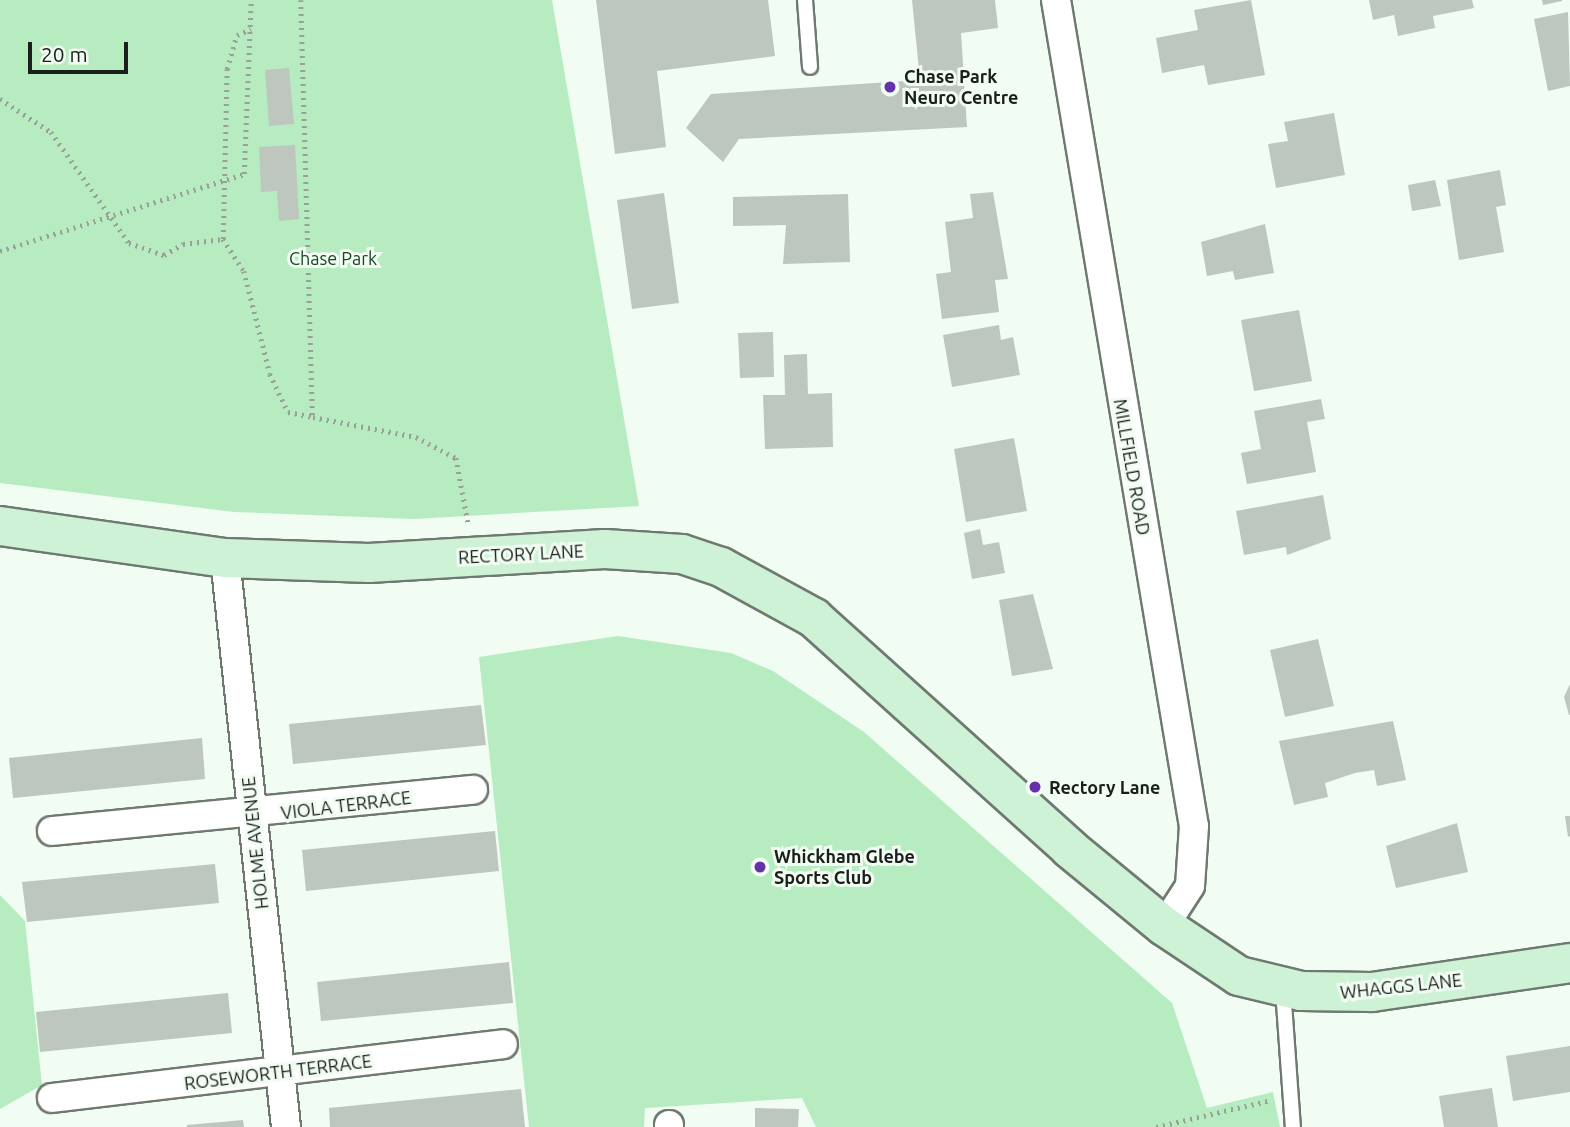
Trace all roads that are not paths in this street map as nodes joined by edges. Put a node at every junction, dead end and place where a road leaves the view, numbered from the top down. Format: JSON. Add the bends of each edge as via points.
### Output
{"nodes":[{"id":1,"x":805,"y":0,"type":"edge"},
{"id":2,"x":1056,"y":0,"type":"edge"},
{"id":3,"x":810,"y":67,"type":"dead end"},
{"id":4,"x":0,"y":526,"type":"edge"},
{"id":5,"x":225,"y":558,"type":"junction"},
{"id":6,"x":473,"y":790,"type":"dead end"},
{"id":7,"x":252,"y":817,"type":"junction"},
{"id":8,"x":52,"y":831,"type":"dead end"},
{"id":9,"x":1164,"y":926,"type":"junction"},
{"id":10,"x":1570,"y":963,"type":"edge"},
{"id":11,"x":1283,"y":988,"type":"junction"},
{"id":12,"x":503,"y":1044,"type":"dead end"},
{"id":13,"x":280,"y":1073,"type":"junction"},
{"id":14,"x":52,"y":1098,"type":"dead end"},
{"id":15,"x":286,"y":1127,"type":"edge"},
{"id":16,"x":1293,"y":1127,"type":"edge"}],
"edges":[{"from":1,"to":3,"type":"lane"},
{"from":2,"to":9,"type":"street","name":"MILLFIELD ROAD","via":[[1194,826],[1190,886]]},
{"from":4,"to":5,"type":"main road","name":"RECTORY LANE"},
{"from":5,"to":7,"type":"street","name":"HOLME AVENUE"},
{"from":5,"to":9,"type":"main road","name":"RECTORY LANE","via":[[369,563],[605,549],[681,554],[774,593],[814,618]]},
{"from":6,"to":7,"type":"street","name":"VIOLA TERRACE"},
{"from":7,"to":8,"type":"street","name":"VIOLA TERRACE"},
{"from":7,"to":13,"type":"street","name":"HOLME AVENUE"},
{"from":9,"to":11,"type":"main road","name":"WHAGGS LANE","via":[[1239,976]]},
{"from":10,"to":11,"type":"main road","name":"WHAGGS LANE","via":[[1372,992]]},
{"from":11,"to":16,"type":"lane"},
{"from":12,"to":13,"type":"street","name":"ROSEWORTH TERRACE"},
{"from":13,"to":14,"type":"street","name":"ROSEWORTH TERRACE"},
{"from":13,"to":15,"type":"street","name":"HOLME AVENUE"}]}
